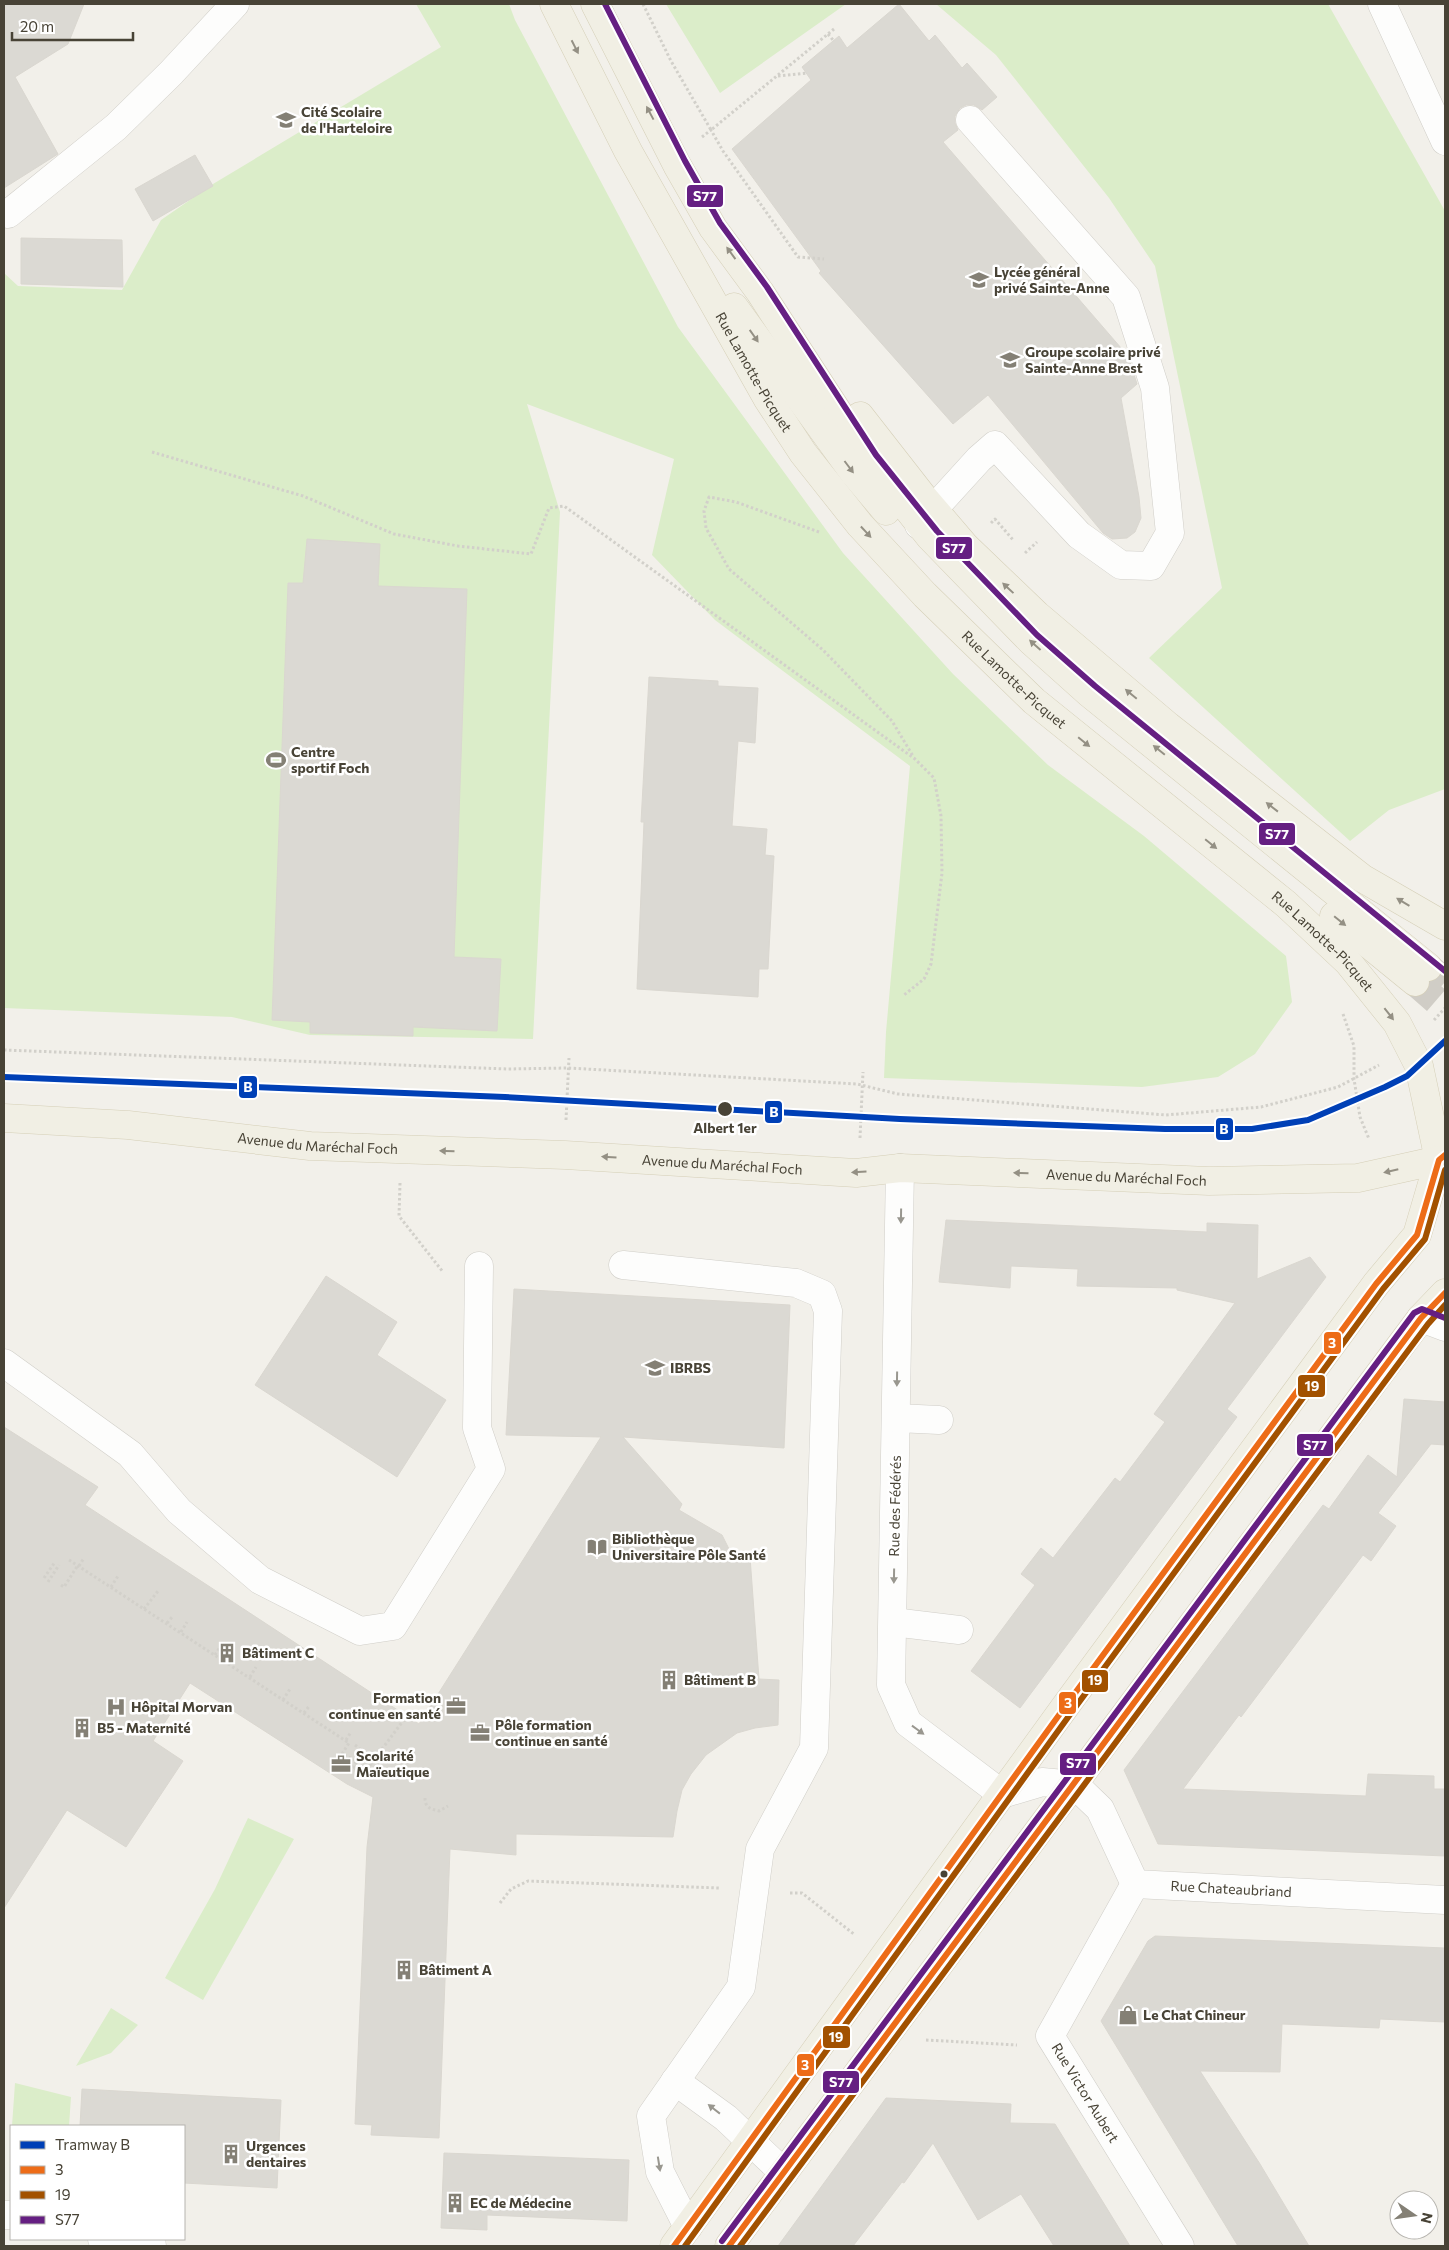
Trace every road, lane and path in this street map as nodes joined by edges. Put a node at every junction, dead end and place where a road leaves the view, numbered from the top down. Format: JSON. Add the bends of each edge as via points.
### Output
{"nodes":[{"id":1,"x":235,"y":4,"type":"edge"},
{"id":2,"x":554,"y":4,"type":"edge"},
{"id":3,"x":595,"y":4,"type":"edge"},
{"id":4,"x":643,"y":4,"type":"edge"},
{"id":5,"x":1382,"y":4,"type":"edge"},
{"id":6,"x":834,"y":28,"type":"dead end"},
{"id":7,"x":828,"y":34,"type":"junction"},
{"id":8,"x":833,"y":40,"type":"dead end"},
{"id":9,"x":807,"y":73,"type":"dead end"},
{"id":10,"x":777,"y":76,"type":"junction"},
{"id":11,"x":970,"y":120,"type":"dead end"},
{"id":12,"x":1442,"y":128,"type":"edge"},
{"id":13,"x":711,"y":130,"type":"junction"},
{"id":14,"x":628,"y":151,"type":"junction"},
{"id":15,"x":8,"y":214,"type":"dead end"},
{"id":16,"x":824,"y":259,"type":"dead end"},
{"id":17,"x":152,"y":452,"type":"dead end"},
{"id":18,"x":927,"y":517,"type":"junction"},
{"id":19,"x":1063,"y":518,"type":"junction"},
{"id":20,"x":820,"y":532,"type":"dead end"},
{"id":21,"x":965,"y":546,"type":"junction"},
{"id":22,"x":915,"y":759,"type":"junction"},
{"id":23,"x":1445,"y":926,"type":"edge"},
{"id":24,"x":904,"y":996,"type":"dead end"},
{"id":25,"x":1445,"y":1008,"type":"edge"},
{"id":26,"x":1435,"y":1019,"type":"dead end"},
{"id":27,"x":1354,"y":1046,"type":"dead end"},
{"id":28,"x":4,"y":1050,"type":"edge"},
{"id":29,"x":1381,"y":1064,"type":"dead end"},
{"id":30,"x":1354,"y":1079,"type":"junction"},
{"id":31,"x":4,"y":1118,"type":"edge"},
{"id":32,"x":1443,"y":1162,"type":"edge"},
{"id":33,"x":900,"y":1168,"type":"junction"},
{"id":34,"x":400,"y":1180,"type":"dead end"},
{"id":35,"x":623,"y":1265,"type":"dead end"},
{"id":36,"x":479,"y":1266,"type":"dead end"},
{"id":37,"x":446,"y":1276,"type":"dead end"},
{"id":38,"x":1445,"y":1293,"type":"edge"},
{"id":39,"x":1433,"y":1322,"type":"edge"},
{"id":40,"x":4,"y":1363,"type":"edge"},
{"id":41,"x":897,"y":1418,"type":"junction"},
{"id":42,"x":939,"y":1420,"type":"dead end"},
{"id":43,"x":74,"y":1556,"type":"dead end"},
{"id":44,"x":84,"y":1558,"type":"dead end"},
{"id":45,"x":55,"y":1562,"type":"dead end"},
{"id":46,"x":59,"y":1565,"type":"dead end"},
{"id":47,"x":78,"y":1566,"type":"junction"},
{"id":48,"x":87,"y":1571,"type":"junction"},
{"id":49,"x":84,"y":1576,"type":"dead end"},
{"id":50,"x":118,"y":1576,"type":"dead end"},
{"id":51,"x":44,"y":1578,"type":"dead end"},
{"id":52,"x":48,"y":1582,"type":"dead end"},
{"id":53,"x":111,"y":1587,"type":"junction"},
{"id":54,"x":158,"y":1591,"type":"dead end"},
{"id":55,"x":108,"y":1592,"type":"dead end"},
{"id":56,"x":121,"y":1593,"type":"junction"},
{"id":57,"x":118,"y":1597,"type":"dead end"},
{"id":58,"x":149,"y":1605,"type":"dead end"},
{"id":59,"x":146,"y":1610,"type":"junction"},
{"id":60,"x":144,"y":1615,"type":"dead end"},
{"id":61,"x":155,"y":1615,"type":"junction"},
{"id":62,"x":173,"y":1616,"type":"dead end"},
{"id":63,"x":152,"y":1620,"type":"dead end"},
{"id":64,"x":187,"y":1622,"type":"dead end"},
{"id":65,"x":893,"y":1622,"type":"junction"},
{"id":66,"x":168,"y":1624,"type":"junction"},
{"id":67,"x":166,"y":1629,"type":"dead end"},
{"id":68,"x":176,"y":1630,"type":"junction"},
{"id":69,"x":959,"y":1630,"type":"dead end"},
{"id":70,"x":181,"y":1632,"type":"junction"},
{"id":71,"x":173,"y":1634,"type":"dead end"},
{"id":72,"x":189,"y":1638,"type":"junction"},
{"id":73,"x":186,"y":1642,"type":"dead end"},
{"id":74,"x":222,"y":1644,"type":"dead end"},
{"id":75,"x":214,"y":1654,"type":"junction"},
{"id":76,"x":211,"y":1658,"type":"dead end"},
{"id":77,"x":225,"y":1661,"type":"junction"},
{"id":78,"x":222,"y":1666,"type":"dead end"},
{"id":79,"x":233,"y":1666,"type":"junction"},
{"id":80,"x":255,"y":1667,"type":"dead end"},
{"id":81,"x":230,"y":1671,"type":"dead end"},
{"id":82,"x":248,"y":1676,"type":"junction"},
{"id":83,"x":245,"y":1681,"type":"dead end"},
{"id":84,"x":269,"y":1690,"type":"junction"},
{"id":85,"x":290,"y":1690,"type":"dead end"},
{"id":86,"x":267,"y":1695,"type":"dead end"},
{"id":87,"x":282,"y":1699,"type":"junction"},
{"id":88,"x":277,"y":1701,"type":"dead end"},
{"id":89,"x":310,"y":1705,"type":"dead end"},
{"id":90,"x":304,"y":1713,"type":"junction"},
{"id":91,"x":319,"y":1715,"type":"dead end"},
{"id":92,"x":406,"y":1717,"type":"dead end"},
{"id":93,"x":316,"y":1723,"type":"junction"},
{"id":94,"x":345,"y":1732,"type":"dead end"},
{"id":95,"x":351,"y":1732,"type":"dead end"},
{"id":96,"x":342,"y":1738,"type":"junction"},
{"id":97,"x":337,"y":1740,"type":"dead end"},
{"id":98,"x":355,"y":1745,"type":"dead end"},
{"id":99,"x":364,"y":1752,"type":"dead end"},
{"id":100,"x":359,"y":1771,"type":"junction"},
{"id":101,"x":1075,"y":1785,"type":"junction"},
{"id":102,"x":1002,"y":1794,"type":"junction"},
{"id":103,"x":424,"y":1798,"type":"dead end"},
{"id":104,"x":448,"y":1806,"type":"dead end"},
{"id":105,"x":1135,"y":1884,"type":"junction"},
{"id":106,"x":755,"y":1890,"type":"junction"},
{"id":107,"x":1445,"y":1900,"type":"edge"},
{"id":108,"x":500,"y":1903,"type":"dead end"},
{"id":109,"x":858,"y":1936,"type":"dead end"},
{"id":110,"x":929,"y":2040,"type":"dead end"},
{"id":111,"x":1023,"y":2045,"type":"dead end"},
{"id":112,"x":675,"y":2081,"type":"junction"},
{"id":113,"x":751,"y":2140,"type":"junction"},
{"id":114,"x":784,"y":2173,"type":"junction"},
{"id":115,"x":681,"y":2237,"type":"edge"},
{"id":116,"x":129,"y":2246,"type":"edge"},
{"id":117,"x":152,"y":2246,"type":"edge"},
{"id":118,"x":729,"y":2246,"type":"edge"},
{"id":119,"x":1180,"y":2246,"type":"edge"}],
"edges":[{"from":1,"to":15,"type":"street","via":[[116,127]]},
{"from":2,"to":14,"type":"main road","name":"Rue Lamotte-Picquet","one_way":true},
{"from":18,"to":3,"type":"main road","name":"Rue Lamotte-Picquet","one_way":true,"via":[[826,372],[760,292],[713,228],[677,166]]},
{"from":4,"to":13,"type":"path"},
{"from":5,"to":12,"type":"street"},
{"from":6,"to":7,"type":"path"},
{"from":7,"to":8,"type":"path"},
{"from":7,"to":10,"type":"path"},
{"from":9,"to":10,"type":"path"},
{"from":10,"to":13,"type":"path"},
{"from":11,"to":19,"type":"street","via":[[1126,297],[1155,388],[1170,533],[1151,566],[1122,565],[1079,535]]},
{"from":13,"to":16,"type":"path","via":[[723,152],[798,257]]},
{"from":14,"to":18,"type":"main road","name":"Rue Lamotte-Picquet","one_way":true,"via":[[752,334],[854,473],[1002,640],[1091,718],[1422,975],[1031,642]]},
{"from":14,"to":32,"type":"main road","name":"Rue Lamotte-Picquet","one_way":true,"via":[[767,398],[803,453],[860,525],[925,595],[1034,701],[1286,904],[1348,962],[1396,1023],[1419,1066]]},
{"from":17,"to":22,"type":"path","via":[[303,496],[394,534],[506,553],[531,554],[549,508],[564,506]]},
{"from":18,"to":19,"type":"street","via":[[995,445]]},
{"from":18,"to":21,"type":"main road","name":"Rue Lamotte-Picquet"},
{"from":19,"to":21,"type":"path","via":[[1025,553],[995,519]]},
{"from":20,"to":22,"type":"path","via":[[736,502],[709,497],[704,511],[706,528],[729,569],[844,671],[892,721]]},
{"from":23,"to":21,"type":"main road","name":"Rue Lamotte-Picquet","one_way":true,"via":[[1362,878],[1168,726],[1037,615]]},
{"from":22,"to":24,"type":"path","via":[[934,778],[940,816],[942,873],[931,964],[924,979]]},
{"from":25,"to":26,"type":"path"},
{"from":27,"to":30,"type":"path"},
{"from":28,"to":30,"type":"path","via":[[568,1068],[847,1083],[898,1094],[1166,1115],[1261,1107],[1338,1087]]},
{"from":29,"to":30,"type":"path"},
{"from":33,"to":31,"type":"main road","name":"Avenue du Maréchal Foch","one_way":true,"via":[[856,1173],[565,1155],[310,1146],[128,1125]]},
{"from":32,"to":33,"type":"main road","name":"Avenue du Maréchal Foch","one_way":true,"via":[[1358,1178],[1209,1181]]},
{"from":32,"to":102,"type":"main road","via":[[1416,1235],[1364,1300]]},
{"from":33,"to":41,"type":"street","name":"Rue des Fédérés","one_way":true},
{"from":34,"to":37,"type":"path","via":[[399,1216]]},
{"from":35,"to":106,"type":"street","via":[[796,1283],[822,1294],[828,1311],[814,1748],[760,1849]]},
{"from":36,"to":40,"type":"street","via":[[477,1428],[492,1469],[393,1626],[360,1631],[260,1580],[179,1511],[130,1454]]},
{"from":38,"to":39,"type":"main road"},
{"from":39,"to":101,"type":"main road","via":[[1140,1693]]},
{"from":41,"to":42,"type":"street"},
{"from":41,"to":65,"type":"street","name":"Rue des Fédérés","one_way":true},
{"from":43,"to":47,"type":"path","via":[[70,1560]]},
{"from":44,"to":47,"type":"path"},
{"from":45,"to":51,"type":"path"},
{"from":46,"to":52,"type":"path"},
{"from":47,"to":47,"type":"path","via":[[64,1587],[62,1585],[66,1587]]},
{"from":47,"to":48,"type":"path"},
{"from":48,"to":49,"type":"path"},
{"from":48,"to":53,"type":"path"},
{"from":50,"to":53,"type":"path"},
{"from":53,"to":55,"type":"path"},
{"from":53,"to":56,"type":"path"},
{"from":53,"to":59,"type":"path"},
{"from":54,"to":59,"type":"path"},
{"from":56,"to":57,"type":"path"},
{"from":56,"to":59,"type":"path"},
{"from":58,"to":59,"type":"path"},
{"from":59,"to":60,"type":"path"},
{"from":59,"to":61,"type":"path"},
{"from":59,"to":66,"type":"path"},
{"from":61,"to":63,"type":"path"},
{"from":61,"to":70,"type":"path"},
{"from":62,"to":66,"type":"path"},
{"from":64,"to":70,"type":"path"},
{"from":65,"to":69,"type":"street"},
{"from":65,"to":102,"type":"street","name":"Rue des Fédérés","one_way":true,"via":[[891,1685],[908,1723]]},
{"from":66,"to":67,"type":"path"},
{"from":66,"to":68,"type":"path"},
{"from":68,"to":71,"type":"path"},
{"from":68,"to":75,"type":"path"},
{"from":70,"to":72,"type":"path"},
{"from":72,"to":73,"type":"path"},
{"from":72,"to":75,"type":"path"},
{"from":74,"to":75,"type":"path"},
{"from":75,"to":76,"type":"path"},
{"from":75,"to":77,"type":"path"},
{"from":75,"to":82,"type":"path"},
{"from":77,"to":78,"type":"path"},
{"from":77,"to":79,"type":"path"},
{"from":79,"to":81,"type":"path"},
{"from":79,"to":82,"type":"path"},
{"from":80,"to":82,"type":"path"},
{"from":82,"to":83,"type":"path"},
{"from":82,"to":84,"type":"path"},
{"from":84,"to":86,"type":"path"},
{"from":84,"to":87,"type":"path"},
{"from":85,"to":87,"type":"path"},
{"from":87,"to":88,"type":"path"},
{"from":87,"to":90,"type":"path"},
{"from":87,"to":93,"type":"path"},
{"from":89,"to":90,"type":"path"},
{"from":90,"to":96,"type":"path"},
{"from":91,"to":93,"type":"path"},
{"from":92,"to":100,"type":"path","via":[[364,1773]]},
{"from":93,"to":96,"type":"path"},
{"from":94,"to":96,"type":"path"},
{"from":95,"to":96,"type":"path"},
{"from":96,"to":97,"type":"path"},
{"from":96,"to":100,"type":"path","via":[[351,1743],[342,1759]]},
{"from":96,"to":100,"type":"path","via":[[349,1743],[342,1754],[357,1761],[352,1767]]},
{"from":98,"to":99,"type":"path"},
{"from":101,"to":102,"type":"street","via":[[1042,1782]]},
{"from":101,"to":105,"type":"street","via":[[1100,1809]]},
{"from":101,"to":114,"type":"main road"},
{"from":102,"to":113,"type":"main road"},
{"from":103,"to":104,"type":"path","via":[[430,1809],[439,1811]]},
{"from":105,"to":107,"type":"street","name":"Rue Chateaubriand"},
{"from":105,"to":119,"type":"street","name":"Rue Victor Aubert","via":[[1050,2036]]},
{"from":106,"to":108,"type":"path","via":[[528,1881],[511,1889]]},
{"from":106,"to":109,"type":"path","via":[[802,1893]]},
{"from":106,"to":112,"type":"street","via":[[741,1987]]},
{"from":110,"to":111,"type":"path"},
{"from":113,"to":112,"type":"street","one_way":true},
{"from":112,"to":115,"type":"street","one_way":true,"via":[[652,2116],[660,2172]]},
{"from":113,"to":114,"type":"street"},
{"from":113,"to":115,"type":"main road"},
{"from":114,"to":118,"type":"main road"},
{"from":116,"to":117,"type":"street"}]}
